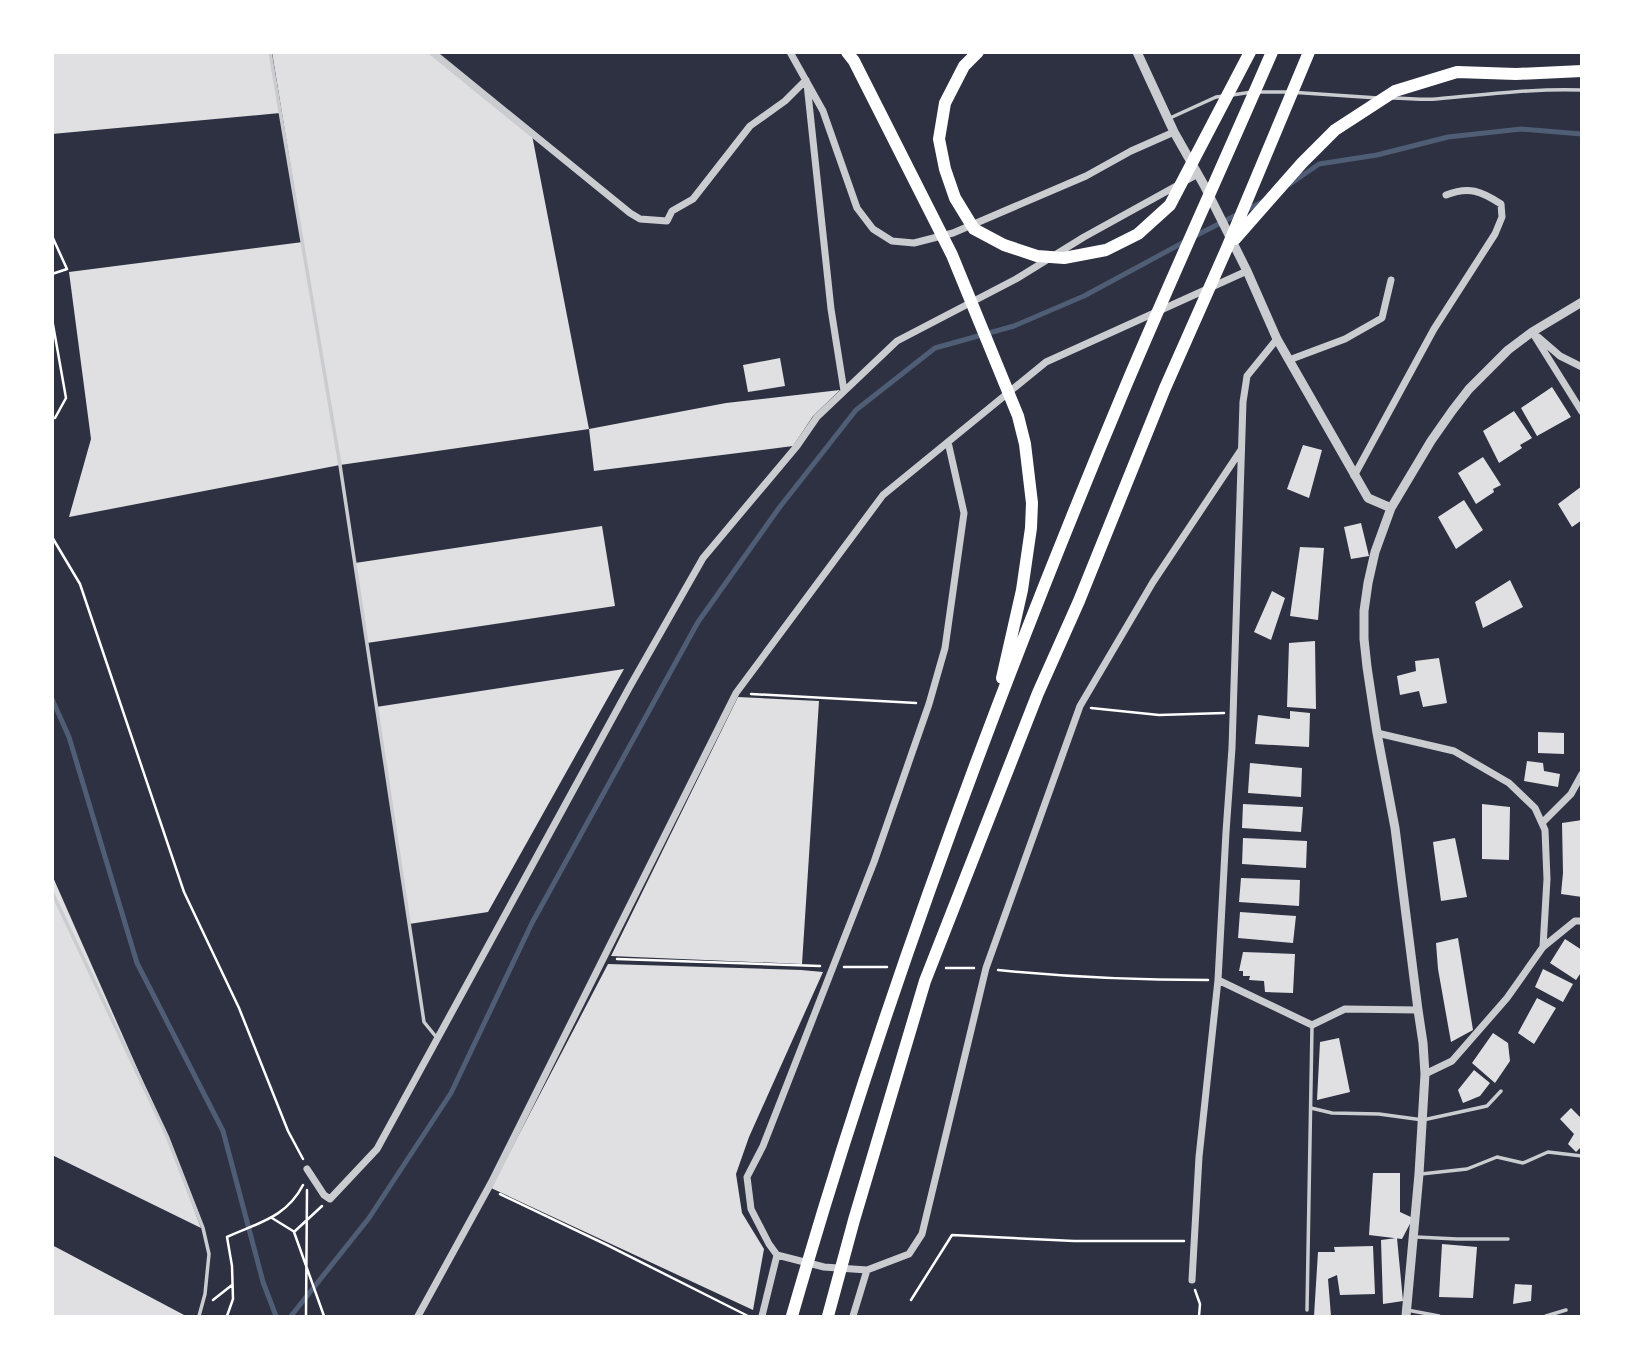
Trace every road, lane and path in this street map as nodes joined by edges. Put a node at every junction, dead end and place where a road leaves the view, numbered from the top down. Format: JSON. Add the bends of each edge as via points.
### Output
{"nodes":[{"id":1,"x":270,"y":52,"type":"edge"},
{"id":2,"x":432,"y":52,"type":"edge"},
{"id":3,"x":790,"y":52,"type":"edge"},
{"id":4,"x":847,"y":52,"type":"edge"},
{"id":5,"x":978,"y":52,"type":"edge"},
{"id":6,"x":1137,"y":52,"type":"edge"},
{"id":7,"x":1250,"y":52,"type":"edge"},
{"id":8,"x":1272,"y":52,"type":"edge"},
{"id":9,"x":1310,"y":52,"type":"edge"},
{"id":10,"x":1581,"y":71,"type":"edge"},
{"id":11,"x":806,"y":80,"type":"junction"},
{"id":12,"x":1581,"y":90,"type":"edge"},
{"id":13,"x":1168,"y":119,"type":"junction"},
{"id":14,"x":1174,"y":132,"type":"junction"},
{"id":15,"x":1198,"y":174,"type":"junction"},
{"id":16,"x":1446,"y":195,"type":"dead end"},
{"id":17,"x":52,"y":236,"type":"edge"},
{"id":18,"x":1227,"y":248,"type":"junction"},
{"id":19,"x":1247,"y":271,"type":"junction"},
{"id":20,"x":52,"y":274,"type":"edge"},
{"id":21,"x":1391,"y":280,"type":"dead end"},
{"id":22,"x":1581,"y":302,"type":"edge"},
{"id":23,"x":52,"y":319,"type":"edge"},
{"id":24,"x":1532,"y":332,"type":"junction"},
{"id":25,"x":1277,"y":340,"type":"junction"},
{"id":26,"x":1289,"y":360,"type":"junction"},
{"id":27,"x":1581,"y":367,"type":"edge"},
{"id":28,"x":844,"y":391,"type":"junction"},
{"id":29,"x":1581,"y":412,"type":"edge"},
{"id":30,"x":52,"y":418,"type":"edge"},
{"id":31,"x":948,"y":442,"type":"junction"},
{"id":32,"x":1241,"y":450,"type":"junction"},
{"id":33,"x":1354,"y":476,"type":"junction"},
{"id":34,"x":1391,"y":508,"type":"junction"},
{"id":35,"x":52,"y":537,"type":"edge"},
{"id":36,"x":736,"y":693,"type":"junction"},
{"id":37,"x":929,"y":704,"type":"junction"},
{"id":38,"x":1080,"y":706,"type":"junction"},
{"id":39,"x":1234,"y":712,"type":"junction"},
{"id":40,"x":992,"y":719,"type":"junction"},
{"id":41,"x":1377,"y":733,"type":"junction"},
{"id":42,"x":1581,"y":774,"type":"edge"},
{"id":43,"x":1542,"y":823,"type":"junction"},
{"id":44,"x":52,"y":892,"type":"edge"},
{"id":45,"x":1581,"y":911,"type":"edge"},
{"id":46,"x":1578,"y":921,"type":"edge"},
{"id":47,"x":1543,"y":947,"type":"junction"},
{"id":48,"x":1218,"y":980,"type":"junction"},
{"id":49,"x":1418,"y":1010,"type":"junction"},
{"id":50,"x":1312,"y":1025,"type":"junction"},
{"id":51,"x":437,"y":1038,"type":"junction"},
{"id":52,"x":1425,"y":1074,"type":"junction"},
{"id":53,"x":1501,"y":1091,"type":"dead end"},
{"id":54,"x":1311,"y":1108,"type":"junction"},
{"id":55,"x":1423,"y":1120,"type":"junction"},
{"id":56,"x":1581,"y":1156,"type":"edge"},
{"id":57,"x":307,"y":1169,"type":"junction"},
{"id":58,"x":1419,"y":1174,"type":"junction"},
{"id":59,"x":488,"y":1189,"type":"junction"},
{"id":60,"x":307,"y":1195,"type":"dead end"},
{"id":61,"x":330,"y":1199,"type":"junction"},
{"id":62,"x":271,"y":1219,"type":"junction"},
{"id":63,"x":294,"y":1232,"type":"junction"},
{"id":64,"x":1414,"y":1237,"type":"junction"},
{"id":65,"x":1508,"y":1239,"type":"dead end"},
{"id":66,"x":1194,"y":1241,"type":"junction"},
{"id":67,"x":777,"y":1255,"type":"junction"},
{"id":68,"x":866,"y":1269,"type":"junction"},
{"id":69,"x":1192,"y":1280,"type":"joint"},
{"id":70,"x":911,"y":1300,"type":"dead end"},
{"id":71,"x":1307,"y":1310,"type":"dead end"},
{"id":72,"x":1566,"y":1310,"type":"dead end"},
{"id":73,"x":1407,"y":1313,"type":"edge"},
{"id":74,"x":199,"y":1317,"type":"edge"},
{"id":75,"x":227,"y":1317,"type":"edge"},
{"id":76,"x":306,"y":1317,"type":"edge"},
{"id":77,"x":324,"y":1317,"type":"edge"},
{"id":78,"x":418,"y":1317,"type":"edge"},
{"id":79,"x":748,"y":1317,"type":"edge"},
{"id":80,"x":762,"y":1317,"type":"edge"},
{"id":81,"x":792,"y":1317,"type":"edge"},
{"id":82,"x":828,"y":1317,"type":"edge"},
{"id":83,"x":853,"y":1317,"type":"edge"},
{"id":84,"x":1199,"y":1317,"type":"edge"},
{"id":85,"x":1439,"y":1317,"type":"edge"},
{"id":86,"x":1546,"y":1317,"type":"edge"}],
"edges":[{"from":1,"to":51,"type":"lane","via":[[340,465],[424,1022]]},
{"from":2,"to":11,"type":"street","via":[[640,219],[667,221],[672,211],[693,199],[750,126]]},
{"from":3,"to":11,"type":"street"},
{"from":4,"to":40,"type":"highway","via":[[953,256],[1025,444],[1031,528],[1022,590]]},
{"from":5,"to":7,"type":"highway","via":[[964,66],[945,103],[939,139],[955,198],[974,229],[1037,256],[1064,258],[1106,250],[1138,234],[1170,205]]},
{"from":6,"to":13,"type":"street"},
{"from":8,"to":40,"type":"highway","via":[[1127,383]]},
{"from":9,"to":18,"type":"highway"},
{"from":10,"to":18,"type":"highway","via":[[1457,72],[1395,91],[1335,130]]},
{"from":11,"to":14,"type":"street","via":[[823,111],[857,208],[873,229],[892,241],[914,243],[953,233]]},
{"from":11,"to":28,"type":"street"},
{"from":12,"to":13,"type":"lane","via":[[1433,99],[1248,92],[1216,97]]},
{"from":13,"to":14,"type":"street"},
{"from":14,"to":15,"type":"street"},
{"from":15,"to":19,"type":"street"},
{"from":15,"to":28,"type":"street","via":[[1016,279],[897,341]]},
{"from":16,"to":33,"type":"street","via":[[1461,189],[1486,194],[1502,204],[1502,217]]},
{"from":17,"to":20,"type":"path","via":[[67,269]]},
{"from":18,"to":82,"type":"highway","via":[[1038,693],[925,981]]},
{"from":19,"to":25,"type":"street"},
{"from":19,"to":31,"type":"street","via":[[1046,362]]},
{"from":21,"to":26,"type":"street","via":[[1382,318],[1345,339]]},
{"from":22,"to":24,"type":"street"},
{"from":23,"to":30,"type":"path","via":[[66,398]]},
{"from":24,"to":27,"type":"street"},
{"from":24,"to":29,"type":"street"},
{"from":24,"to":34,"type":"street","via":[[1488,368],[1451,411]]},
{"from":25,"to":26,"type":"street"},
{"from":25,"to":32,"type":"street","via":[[1247,376]]},
{"from":26,"to":33,"type":"street"},
{"from":28,"to":51,"type":"street","via":[[817,417],[703,558]]},
{"from":31,"to":36,"type":"street","via":[[883,495]]},
{"from":31,"to":37,"type":"street","via":[[964,513],[946,648]]},
{"from":32,"to":38,"type":"street","via":[[1153,582]]},
{"from":32,"to":39,"type":"street"},
{"from":33,"to":34,"type":"street","via":[[1368,498]]},
{"from":34,"to":41,"type":"street","via":[[1364,611]]},
{"from":35,"to":57,"type":"path","via":[[80,584],[184,892]]},
{"from":36,"to":37,"type":"path"},
{"from":36,"to":59,"type":"street"},
{"from":37,"to":67,"type":"street","via":[[870,874],[747,1177],[751,1209]]},
{"from":38,"to":39,"type":"path","via":[[1159,715]]},
{"from":38,"to":68,"type":"street","via":[[986,968],[922,1234],[909,1254]]},
{"from":39,"to":48,"type":"street"},
{"from":40,"to":81,"type":"highway","via":[[897,981]]},
{"from":41,"to":43,"type":"street","via":[[1454,751],[1509,783],[1535,808]]},
{"from":41,"to":49,"type":"street","via":[[1395,828]]},
{"from":42,"to":43,"type":"street","via":[[1571,794]]},
{"from":43,"to":47,"type":"street","via":[[1547,879]]},
{"from":44,"to":74,"type":"lane","via":[[167,1136],[203,1228],[209,1254]]},
{"from":45,"to":46,"type":"street"},
{"from":46,"to":47,"type":"street"},
{"from":47,"to":52,"type":"street","via":[[1507,998],[1452,1061]]},
{"from":48,"to":50,"type":"street"},
{"from":48,"to":66,"type":"street"},
{"from":49,"to":50,"type":"street","via":[[1345,1009]]},
{"from":49,"to":52,"type":"street"},
{"from":50,"to":54,"type":"lane"},
{"from":51,"to":61,"type":"street","via":[[377,1149]]},
{"from":52,"to":55,"type":"street"},
{"from":53,"to":55,"type":"lane","via":[[1487,1106]]},
{"from":54,"to":55,"type":"lane"},
{"from":54,"to":71,"type":"lane"},
{"from":55,"to":58,"type":"street"},
{"from":56,"to":58,"type":"lane","via":[[1548,1152],[1523,1163],[1497,1157],[1467,1169]]},
{"from":57,"to":61,"type":"street"},
{"from":57,"to":62,"type":"path","via":[[297,1197]]},
{"from":58,"to":64,"type":"street"},
{"from":59,"to":78,"type":"street"},
{"from":59,"to":79,"type":"path"},
{"from":60,"to":76,"type":"path"},
{"from":61,"to":63,"type":"path"},
{"from":62,"to":63,"type":"path"},
{"from":62,"to":75,"type":"path","via":[[227,1237],[233,1299]]},
{"from":63,"to":77,"type":"path"},
{"from":64,"to":65,"type":"lane"},
{"from":64,"to":73,"type":"street"},
{"from":66,"to":69,"type":"street"},
{"from":66,"to":70,"type":"path","via":[[952,1235]]},
{"from":67,"to":68,"type":"street","via":[[824,1267]]},
{"from":67,"to":80,"type":"street"},
{"from":68,"to":83,"type":"street"},
{"from":69,"to":84,"type":"path"},
{"from":72,"to":86,"type":"lane"},
{"from":73,"to":85,"type":"lane"}]}
